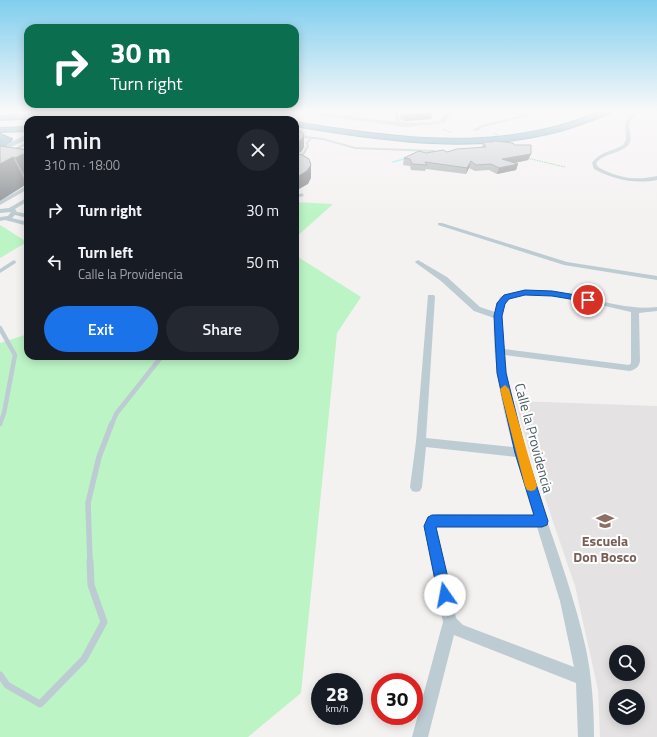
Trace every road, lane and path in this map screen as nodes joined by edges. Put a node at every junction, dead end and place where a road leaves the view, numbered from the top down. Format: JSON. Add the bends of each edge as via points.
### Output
{"nodes":[{"id":1,"x":9,"y":145,"type":"edge"},
{"id":2,"x":308,"y":145,"type":"edge"},
{"id":3,"x":346,"y":145,"type":"edge"},
{"id":4,"x":625,"y":145,"type":"edge"},
{"id":5,"x":0,"y":150,"type":"edge"},
{"id":6,"x":434,"y":150,"type":"edge"},
{"id":7,"x":299,"y":157,"type":"edge"},
{"id":8,"x":522,"y":157,"type":"edge"},
{"id":9,"x":565,"y":167,"type":"dead end"},
{"id":10,"x":657,"y":178,"type":"edge"},
{"id":11,"x":16,"y":188,"type":"dead end"},
{"id":12,"x":24,"y":189,"type":"edge"},
{"id":13,"x":24,"y":190,"type":"edge"},
{"id":14,"x":299,"y":195,"type":"edge"},
{"id":15,"x":302,"y":195,"type":"dead end"},
{"id":16,"x":24,"y":202,"type":"edge"},
{"id":17,"x":0,"y":203,"type":"edge"},
{"id":18,"x":0,"y":211,"type":"edge"},
{"id":19,"x":13,"y":211,"type":"junction"},
{"id":20,"x":24,"y":215,"type":"edge"},
{"id":21,"x":3,"y":219,"type":"edge"},
{"id":22,"x":24,"y":223,"type":"edge"},
{"id":23,"x":440,"y":224,"type":"dead end"},
{"id":24,"x":14,"y":262,"type":"dead end"},
{"id":25,"x":418,"y":262,"type":"dead end"},
{"id":26,"x":0,"y":271,"type":"edge"},
{"id":27,"x":657,"y":278,"type":"edge"},
{"id":28,"x":431,"y":297,"type":"dead end"},
{"id":29,"x":657,"y":309,"type":"edge"},
{"id":30,"x":634,"y":310,"type":"junction"},
{"id":31,"x":498,"y":316,"type":"junction"},
{"id":32,"x":0,"y":328,"type":"edge"},
{"id":33,"x":499,"y":351,"type":"junction"},
{"id":34,"x":159,"y":360,"type":"edge"},
{"id":35,"x":0,"y":424,"type":"edge"},
{"id":36,"x":421,"y":442,"type":"junction"},
{"id":37,"x":521,"y":453,"type":"junction"},
{"id":38,"x":416,"y":487,"type":"dead end"},
{"id":39,"x":542,"y":521,"type":"junction"},
{"id":40,"x":450,"y":622,"type":"junction"},
{"id":41,"x":0,"y":675,"type":"edge"},
{"id":42,"x":583,"y":678,"type":"junction"},
{"id":43,"x":420,"y":737,"type":"edge"},
{"id":44,"x":586,"y":737,"type":"edge"}],
"edges":[{"from":1,"to":5,"type":"main road"},
{"from":2,"to":7,"type":"lane","via":[[304,154]]},
{"from":3,"to":6,"type":"street","via":[[355,148]]},
{"from":4,"to":10,"type":"street","via":[[597,157],[594,163],[596,168],[617,178],[642,182]]},
{"from":8,"to":9,"type":"path"},
{"from":11,"to":12,"type":"street"},
{"from":13,"to":17,"type":"street"},
{"from":14,"to":15,"type":"lane"},
{"from":16,"to":19,"type":"street"},
{"from":18,"to":19,"type":"street"},
{"from":19,"to":20,"type":"street"},
{"from":19,"to":21,"type":"street"},
{"from":21,"to":22,"type":"street"},
{"from":23,"to":27,"type":"street","via":[[566,264]]},
{"from":24,"to":26,"type":"lane"},
{"from":25,"to":31,"type":"street","via":[[444,279],[477,309]]},
{"from":28,"to":36,"type":"street"},
{"from":29,"to":30,"type":"street","name":"Calle la Providencia"},
{"from":30,"to":31,"type":"street","name":"Calle la Providencia","via":[[575,296],[525,293],[503,299]]},
{"from":30,"to":33,"type":"street","via":[[636,361],[635,366],[630,368]]},
{"from":31,"to":33,"type":"street","name":"Calle la Providencia"},
{"from":32,"to":35,"type":"lane","via":[[15,355]]},
{"from":33,"to":37,"type":"street","name":"Calle la Providencia","via":[[504,388]]},
{"from":34,"to":41,"type":"lane","via":[[116,414],[99,457],[88,503],[91,585],[104,622],[84,660],[40,704],[7,685]]},
{"from":36,"to":37,"type":"street"},
{"from":36,"to":38,"type":"street"},
{"from":37,"to":39,"type":"street","name":"Calle la Providencia"},
{"from":39,"to":40,"type":"street","via":[[432,521],[430,526]]},
{"from":39,"to":42,"type":"street","name":"Calle la Providencia","via":[[576,638]]},
{"from":40,"to":42,"type":"street","via":[[458,630]]},
{"from":40,"to":43,"type":"street"},
{"from":42,"to":44,"type":"street","name":"Calle la Providencia"}]}
